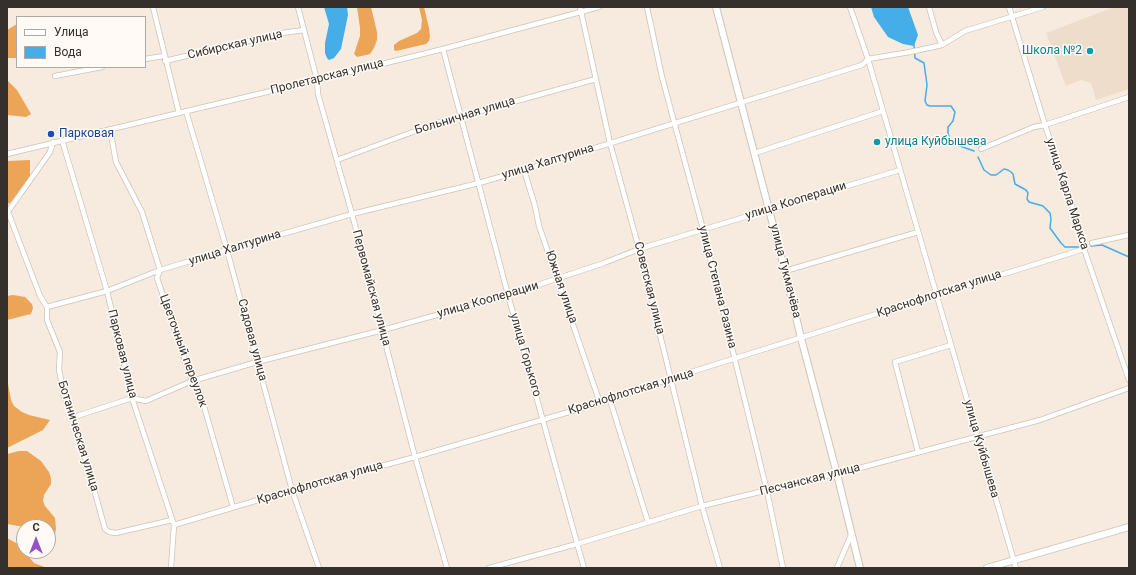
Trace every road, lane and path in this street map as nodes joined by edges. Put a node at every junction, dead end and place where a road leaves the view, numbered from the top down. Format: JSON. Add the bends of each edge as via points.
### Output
{"nodes":[{"id":1,"x":153,"y":7,"type":"edge"},
{"id":2,"x":298,"y":7,"type":"edge"},
{"id":3,"x":599,"y":7,"type":"edge"},
{"id":4,"x":648,"y":7,"type":"edge"},
{"id":5,"x":716,"y":7,"type":"edge"},
{"id":6,"x":850,"y":7,"type":"edge"},
{"id":7,"x":929,"y":7,"type":"edge"},
{"id":8,"x":1009,"y":7,"type":"edge"},
{"id":9,"x":1043,"y":7,"type":"edge"},
{"id":10,"x":580,"y":9,"type":"edge"},
{"id":11,"x":1012,"y":17,"type":"junction"},
{"id":12,"x":304,"y":30,"type":"junction"},
{"id":13,"x":942,"y":45,"type":"junction"},
{"id":14,"x":443,"y":49,"type":"junction"},
{"id":15,"x":164,"y":56,"type":"junction"},
{"id":16,"x":146,"y":59,"type":"edge"},
{"id":17,"x":868,"y":59,"type":"junction"},
{"id":18,"x":165,"y":61,"type":"junction"},
{"id":19,"x":97,"y":68,"type":"edge"},
{"id":20,"x":55,"y":76,"type":"dead end"},
{"id":21,"x":596,"y":79,"type":"junction"},
{"id":22,"x":318,"y":80,"type":"junction"},
{"id":23,"x":1129,"y":97,"type":"edge"},
{"id":24,"x":741,"y":104,"type":"junction"},
{"id":25,"x":186,"y":111,"type":"junction"},
{"id":26,"x":883,"y":111,"type":"junction"},
{"id":27,"x":179,"y":113,"type":"junction"},
{"id":28,"x":460,"y":115,"type":"junction"},
{"id":29,"x":674,"y":124,"type":"junction"},
{"id":30,"x":1045,"y":125,"type":"junction"},
{"id":31,"x":110,"y":129,"type":"junction"},
{"id":32,"x":62,"y":140,"type":"junction"},
{"id":33,"x":54,"y":142,"type":"junction"},
{"id":34,"x":610,"y":143,"type":"junction"},
{"id":35,"x":981,"y":148,"type":"dead end"},
{"id":36,"x":755,"y":153,"type":"junction"},
{"id":37,"x":7,"y":154,"type":"edge"},
{"id":38,"x":337,"y":160,"type":"junction"},
{"id":39,"x":524,"y":170,"type":"junction"},
{"id":40,"x":900,"y":170,"type":"junction"},
{"id":41,"x":478,"y":183,"type":"junction"},
{"id":42,"x":770,"y":210,"type":"junction"},
{"id":43,"x":7,"y":213,"type":"edge"},
{"id":44,"x":352,"y":214,"type":"junction"},
{"id":45,"x":703,"y":229,"type":"junction"},
{"id":46,"x":918,"y":232,"type":"junction"},
{"id":47,"x":1129,"y":235,"type":"edge"},
{"id":48,"x":1092,"y":243,"type":"dead end"},
{"id":49,"x":639,"y":249,"type":"junction"},
{"id":50,"x":1084,"y":249,"type":"junction"},
{"id":51,"x":227,"y":250,"type":"junction"},
{"id":52,"x":160,"y":270,"type":"junction"},
{"id":53,"x":786,"y":271,"type":"junction"},
{"id":54,"x":558,"y":279,"type":"junction"},
{"id":55,"x":107,"y":291,"type":"junction"},
{"id":56,"x":508,"y":295,"type":"junction"},
{"id":57,"x":936,"y":295,"type":"junction"},
{"id":58,"x":47,"y":307,"type":"junction"},
{"id":59,"x":383,"y":330,"type":"junction"},
{"id":60,"x":801,"y":338,"type":"junction"},
{"id":61,"x":951,"y":345,"type":"junction"},
{"id":62,"x":735,"y":360,"type":"junction"},
{"id":63,"x":258,"y":362,"type":"junction"},
{"id":64,"x":672,"y":378,"type":"junction"},
{"id":65,"x":1129,"y":380,"type":"edge"},
{"id":66,"x":192,"y":381,"type":"junction"},
{"id":67,"x":1129,"y":388,"type":"edge"},
{"id":68,"x":132,"y":398,"type":"junction"},
{"id":69,"x":610,"y":400,"type":"junction"},
{"id":70,"x":600,"y":403,"type":"junction"},
{"id":71,"x":74,"y":417,"type":"junction"},
{"id":72,"x":543,"y":418,"type":"junction"},
{"id":73,"x":977,"y":436,"type":"junction"},
{"id":74,"x":918,"y":452,"type":"junction"},
{"id":75,"x":415,"y":456,"type":"junction"},
{"id":76,"x":837,"y":474,"type":"junction"},
{"id":77,"x":292,"y":490,"type":"junction"},
{"id":78,"x":767,"y":491,"type":"junction"},
{"id":79,"x":702,"y":506,"type":"junction"},
{"id":80,"x":233,"y":507,"type":"junction"},
{"id":81,"x":173,"y":522,"type":"junction"},
{"id":82,"x":648,"y":522,"type":"junction"},
{"id":83,"x":1129,"y":527,"type":"edge"},
{"id":84,"x":851,"y":535,"type":"junction"},
{"id":85,"x":577,"y":544,"type":"junction"},
{"id":86,"x":1014,"y":560,"type":"junction"},
{"id":87,"x":171,"y":568,"type":"edge"},
{"id":88,"x":318,"y":568,"type":"edge"},
{"id":89,"x":447,"y":568,"type":"edge"},
{"id":90,"x":489,"y":568,"type":"edge"},
{"id":91,"x":584,"y":568,"type":"edge"},
{"id":92,"x":720,"y":568,"type":"edge"},
{"id":93,"x":783,"y":568,"type":"edge"},
{"id":94,"x":837,"y":568,"type":"edge"},
{"id":95,"x":860,"y":568,"type":"edge"},
{"id":96,"x":988,"y":568,"type":"edge"},
{"id":97,"x":1016,"y":568,"type":"edge"}],
"edges":[{"from":1,"to":15,"type":"street"},
{"from":2,"to":12,"type":"street","name":"Первомайская улица"},
{"from":3,"to":10,"type":"street","name":"Пролетарская улица"},
{"from":4,"to":29,"type":"street","name":"улица Степана Разина"},
{"from":5,"to":24,"type":"street","name":"улица Тукмачёва"},
{"from":6,"to":17,"type":"street","name":"улица Куйбышева"},
{"from":7,"to":13,"type":"street"},
{"from":8,"to":11,"type":"street","name":"улица Карла Маркса"},
{"from":9,"to":11,"type":"street","name":"улица Халтурина"},
{"from":10,"to":14,"type":"street","name":"Пролетарская улица"},
{"from":10,"to":21,"type":"street","name":"Советская улица"},
{"from":11,"to":13,"type":"street","name":"улица Халтурина","via":[[965,31]]},
{"from":11,"to":30,"type":"street","name":"улица Карла Маркса"},
{"from":12,"to":18,"type":"street","name":"Сибирская улица"},
{"from":12,"to":22,"type":"street","name":"Первомайская улица"},
{"from":13,"to":17,"type":"street","name":"улица Халтурина"},
{"from":14,"to":22,"type":"street","name":"Пролетарская улица"},
{"from":14,"to":28,"type":"street","name":"улица Горького"},
{"from":15,"to":16,"type":"street"},
{"from":15,"to":18,"type":"street"},
{"from":17,"to":24,"type":"street","name":"улица Халтурина","via":[[862,65]]},
{"from":17,"to":26,"type":"street","name":"улица Куйбышева"},
{"from":18,"to":27,"type":"street"},
{"from":19,"to":20,"type":"street"},
{"from":21,"to":28,"type":"street","name":"Больничная улица"},
{"from":21,"to":34,"type":"street","name":"Советская улица"},
{"from":22,"to":25,"type":"street","name":"Пролетарская улица"},
{"from":22,"to":38,"type":"street","name":"Первомайская улица","via":[[318,94]]},
{"from":23,"to":30,"type":"street"},
{"from":24,"to":29,"type":"street","name":"улица Халтурина"},
{"from":24,"to":36,"type":"street","name":"улица Тукмачёва"},
{"from":25,"to":27,"type":"street","name":"Пролетарская улица"},
{"from":25,"to":51,"type":"street","name":"Садовая улица"},
{"from":26,"to":36,"type":"street"},
{"from":26,"to":40,"type":"street","name":"улица Куйбышева"},
{"from":27,"to":31,"type":"street","name":"Пролетарская улица"},
{"from":28,"to":38,"type":"street","name":"Больничная улица"},
{"from":28,"to":41,"type":"street","name":"улица Горького"},
{"from":29,"to":34,"type":"street","name":"улица Халтурина"},
{"from":29,"to":45,"type":"street","name":"улица Степана Разина"},
{"from":30,"to":35,"type":"street"},
{"from":30,"to":50,"type":"street","name":"улица Карла Маркса"},
{"from":31,"to":32,"type":"street","name":"Пролетарская улица"},
{"from":31,"to":52,"type":"street","name":"Цветочный переулок","via":[[116,162],[142,212]]},
{"from":32,"to":33,"type":"street","name":"Пролетарская улица"},
{"from":32,"to":55,"type":"street","name":"Парковая улица"},
{"from":33,"to":37,"type":"street","name":"Пролетарская улица"},
{"from":33,"to":43,"type":"street","via":[[50,152]]},
{"from":34,"to":39,"type":"street","name":"улица Халтурина"},
{"from":34,"to":49,"type":"street","name":"Советская улица"},
{"from":36,"to":42,"type":"street","name":"улица Тукмачёва"},
{"from":38,"to":44,"type":"street","name":"Первомайская улица"},
{"from":39,"to":41,"type":"street","name":"улица Халтурина"},
{"from":39,"to":54,"type":"street","name":"Южная улица","via":[[539,226]]},
{"from":40,"to":42,"type":"street","name":"улица Кооперации"},
{"from":40,"to":46,"type":"street","name":"улица Куйбышева"},
{"from":41,"to":44,"type":"street","name":"улица Халтурина"},
{"from":41,"to":56,"type":"street","name":"улица Горького"},
{"from":42,"to":45,"type":"street","name":"улица Кооперации"},
{"from":42,"to":53,"type":"street","name":"улица Тукмачёва"},
{"from":43,"to":58,"type":"street","name":"Ботаническая улица","via":[[40,296]]},
{"from":44,"to":51,"type":"street","name":"улица Халтурина"},
{"from":44,"to":59,"type":"street","name":"Первомайская улица"},
{"from":45,"to":49,"type":"street","name":"улица Кооперации"},
{"from":45,"to":62,"type":"street","name":"улица Степана Разина"},
{"from":46,"to":53,"type":"street"},
{"from":46,"to":57,"type":"street","name":"улица Куйбышева"},
{"from":47,"to":48,"type":"street"},
{"from":49,"to":54,"type":"street","name":"улица Кооперации"},
{"from":49,"to":64,"type":"street","name":"Советская улица"},
{"from":50,"to":57,"type":"street","name":"Краснофлотская улица"},
{"from":50,"to":65,"type":"street","name":"улица Карла Маркса"},
{"from":51,"to":52,"type":"street","name":"улица Халтурина"},
{"from":51,"to":63,"type":"street","name":"Садовая улица"},
{"from":52,"to":55,"type":"street","name":"улица Халтурина"},
{"from":52,"to":66,"type":"street","name":"Цветочный переулок","via":[[157,278]]},
{"from":53,"to":60,"type":"street","name":"улица Тукмачёва"},
{"from":54,"to":56,"type":"street","name":"улица Кооперации"},
{"from":54,"to":70,"type":"street","name":"Южная улица"},
{"from":55,"to":58,"type":"street","name":"улица Халтурина"},
{"from":55,"to":68,"type":"street","name":"Парковая улица"},
{"from":56,"to":59,"type":"street","name":"улица Кооперации"},
{"from":56,"to":72,"type":"street","name":"улица Горького"},
{"from":57,"to":60,"type":"street","name":"Краснофлотская улица"},
{"from":57,"to":61,"type":"street","name":"улица Куйбышева"},
{"from":58,"to":71,"type":"street","name":"Ботаническая улица","via":[[47,320],[60,352],[59,369],[64,397]]},
{"from":59,"to":63,"type":"street","name":"улица Кооперации"},
{"from":59,"to":75,"type":"street","name":"Первомайская улица"},
{"from":60,"to":62,"type":"street","name":"Краснофлотская улица"},
{"from":60,"to":76,"type":"street","name":"улица Тукмачёва"},
{"from":61,"to":73,"type":"street","name":"улица Куйбышева"},
{"from":61,"to":74,"type":"street","via":[[895,362]]},
{"from":62,"to":64,"type":"street","name":"Краснофлотская улица"},
{"from":62,"to":78,"type":"street","name":"улица Степана Разина"},
{"from":63,"to":66,"type":"street","name":"улица Кооперации"},
{"from":63,"to":77,"type":"street","name":"Садовая улица"},
{"from":64,"to":69,"type":"street","name":"Краснофлотская улица"},
{"from":64,"to":79,"type":"street","name":"Советская улица"},
{"from":66,"to":68,"type":"street","name":"улица Кооперации","via":[[146,400]]},
{"from":66,"to":80,"type":"street","name":"Цветочный переулок","via":[[199,389]]},
{"from":67,"to":73,"type":"street","name":"Песчанская улица","via":[[1040,420]]},
{"from":68,"to":71,"type":"street","name":"улица Кооперации"},
{"from":68,"to":81,"type":"street","name":"Парковая улица"},
{"from":69,"to":70,"type":"street","name":"Краснофлотская улица"},
{"from":69,"to":82,"type":"street"},
{"from":70,"to":72,"type":"street","name":"Краснофлотская улица"},
{"from":71,"to":81,"type":"street","name":"Ботаническая улица","via":[[105,528],[116,533]]},
{"from":72,"to":75,"type":"street","name":"Краснофлотская улица"},
{"from":72,"to":85,"type":"street","name":"улица Горького"},
{"from":73,"to":74,"type":"street","name":"Песчанская улица"},
{"from":73,"to":86,"type":"street","name":"улица Куйбышева"},
{"from":74,"to":76,"type":"street","name":"Песчанская улица"},
{"from":75,"to":77,"type":"street","name":"Краснофлотская улица"},
{"from":75,"to":89,"type":"street","name":"Первомайская улица"},
{"from":76,"to":78,"type":"street","name":"Песчанская улица"},
{"from":76,"to":84,"type":"street","name":"улица Тукмачёва"},
{"from":77,"to":80,"type":"street","name":"Краснофлотская улица"},
{"from":77,"to":88,"type":"street","name":"Садовая улица"},
{"from":78,"to":79,"type":"street","name":"Песчанская улица"},
{"from":78,"to":93,"type":"street","name":"улица Степана Разина"},
{"from":79,"to":82,"type":"street","name":"Песчанская улица"},
{"from":79,"to":92,"type":"street","name":"Советская улица"},
{"from":80,"to":81,"type":"street","name":"Краснофлотская улица"},
{"from":81,"to":87,"type":"street","name":"Парковая улица"},
{"from":82,"to":85,"type":"street","name":"Песчанская улица"},
{"from":83,"to":86,"type":"street"},
{"from":84,"to":94,"type":"street"},
{"from":84,"to":95,"type":"street","name":"улица Тукмачёва"},
{"from":85,"to":90,"type":"street","name":"Песчанская улица"},
{"from":85,"to":91,"type":"street","name":"улица Горького"},
{"from":86,"to":96,"type":"street"},
{"from":86,"to":97,"type":"street","name":"улица Куйбышева"}]}
